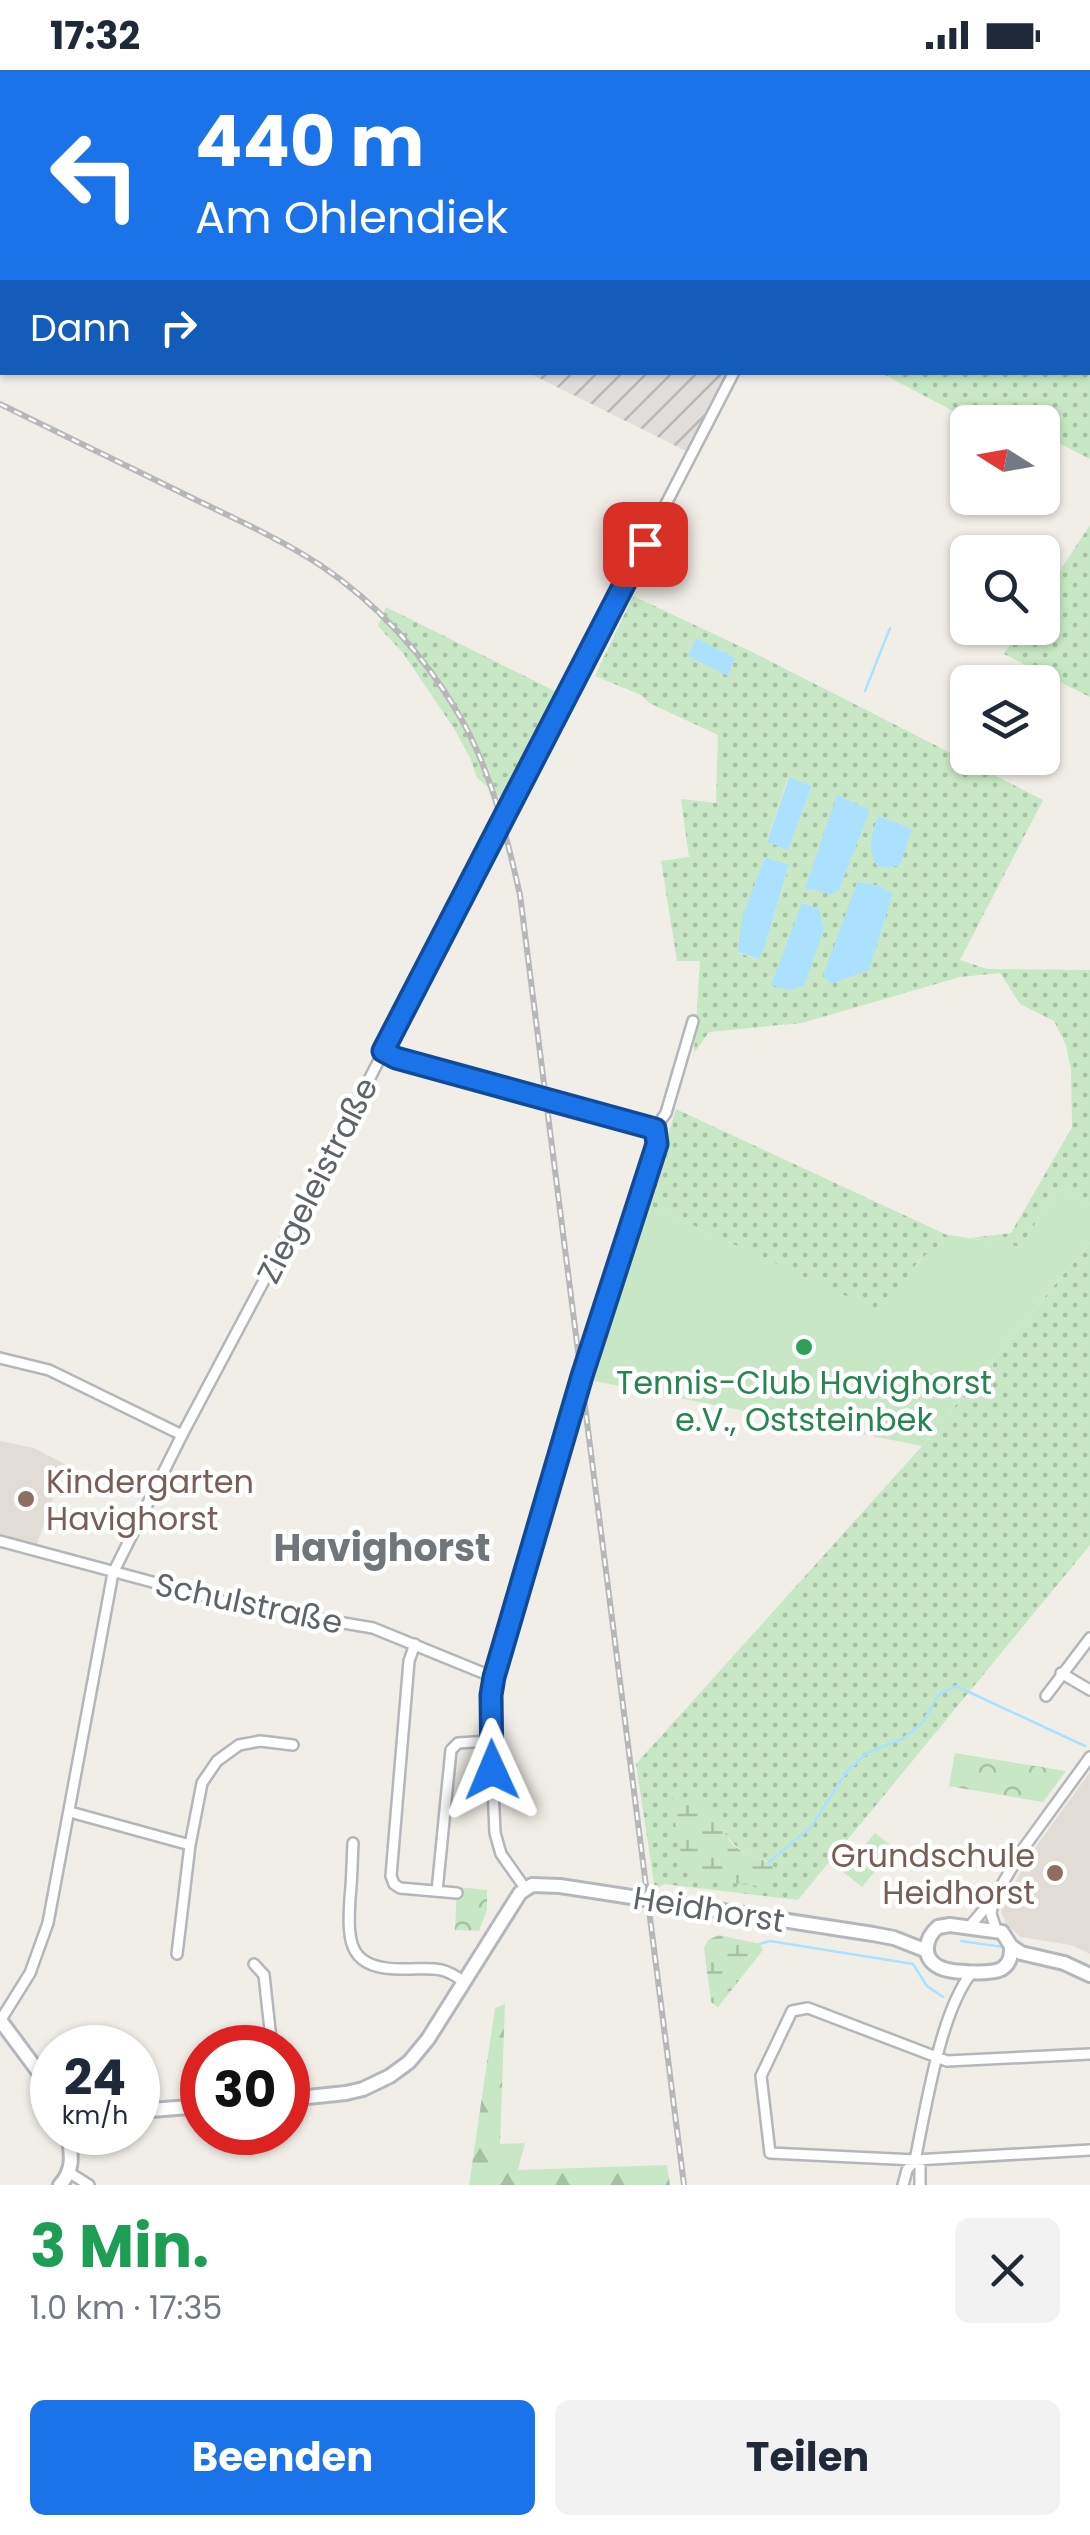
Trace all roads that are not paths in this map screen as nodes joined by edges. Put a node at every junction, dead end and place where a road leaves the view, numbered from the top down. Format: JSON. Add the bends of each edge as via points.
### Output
{"nodes":[{"id":1,"x":732,"y":375,"type":"edge"},
{"id":2,"x":693,"y":1021,"type":"dead end"},
{"id":3,"x":383,"y":1051,"type":"junction"},
{"id":4,"x":655,"y":1129,"type":"junction"},
{"id":5,"x":0,"y":1358,"type":"edge"},
{"id":6,"x":182,"y":1435,"type":"junction"},
{"id":7,"x":0,"y":1542,"type":"edge"},
{"id":8,"x":112,"y":1573,"type":"junction"},
{"id":9,"x":1090,"y":1638,"type":"edge"},
{"id":10,"x":414,"y":1644,"type":"junction"},
{"id":11,"x":1061,"y":1673,"type":"junction"},
{"id":12,"x":494,"y":1677,"type":"junction"},
{"id":13,"x":1090,"y":1690,"type":"edge"},
{"id":14,"x":1046,"y":1696,"type":"dead end"},
{"id":15,"x":491,"y":1741,"type":"junction"},
{"id":16,"x":294,"y":1745,"type":"dead end"},
{"id":17,"x":1090,"y":1757,"type":"edge"},
{"id":18,"x":70,"y":1812,"type":"junction"},
{"id":19,"x":353,"y":1843,"type":"dead end"},
{"id":20,"x":190,"y":1845,"type":"junction"},
{"id":21,"x":525,"y":1888,"type":"junction"},
{"id":22,"x":437,"y":1891,"type":"junction"},
{"id":23,"x":456,"y":1892,"type":"dead end"},
{"id":24,"x":994,"y":1898,"type":"junction"},
{"id":25,"x":969,"y":1926,"type":"junction"},
{"id":26,"x":996,"y":1929,"type":"junction"},
{"id":27,"x":931,"y":1934,"type":"junction"},
{"id":28,"x":894,"y":1938,"type":"junction"},
{"id":29,"x":1011,"y":1946,"type":"junction"},
{"id":30,"x":927,"y":1951,"type":"junction"},
{"id":31,"x":178,"y":1954,"type":"dead end"},
{"id":32,"x":1044,"y":1960,"type":"junction"},
{"id":33,"x":254,"y":1964,"type":"dead end"},
{"id":34,"x":1006,"y":1966,"type":"junction"},
{"id":35,"x":950,"y":1970,"type":"junction"},
{"id":36,"x":973,"y":1972,"type":"junction"},
{"id":37,"x":1090,"y":1974,"type":"edge"},
{"id":38,"x":464,"y":1982,"type":"junction"},
{"id":39,"x":952,"y":2006,"type":"junction"},
{"id":40,"x":0,"y":2020,"type":"edge"},
{"id":41,"x":269,"y":2025,"type":"edge"},
{"id":42,"x":1090,"y":2054,"type":"edge"},
{"id":43,"x":937,"y":2058,"type":"junction"},
{"id":44,"x":30,"y":2060,"type":"edge"},
{"id":45,"x":310,"y":2096,"type":"edge"},
{"id":46,"x":1090,"y":2150,"type":"edge"},
{"id":47,"x":72,"y":2155,"type":"edge"},
{"id":48,"x":915,"y":2160,"type":"junction"},
{"id":49,"x":70,"y":2173,"type":"junction"},
{"id":50,"x":60,"y":2185,"type":"edge"},
{"id":51,"x":89,"y":2185,"type":"edge"},
{"id":52,"x":903,"y":2185,"type":"edge"},
{"id":53,"x":920,"y":2185,"type":"edge"}],
"edges":[{"from":1,"to":3,"type":"street","name":"Ziegeleistraße"},
{"from":2,"to":4,"type":"street","via":[[666,1113]]},
{"from":3,"to":4,"type":"street"},
{"from":3,"to":6,"type":"street","name":"Ziegeleistraße"},
{"from":4,"to":12,"type":"street","via":[[657,1144]]},
{"from":5,"to":6,"type":"street","via":[[49,1370]]},
{"from":6,"to":8,"type":"street","name":"Ziegeleistraße"},
{"from":7,"to":8,"type":"street","name":"Schulstraße"},
{"from":8,"to":10,"type":"street","name":"Schulstraße","via":[[238,1605],[373,1628]]},
{"from":8,"to":18,"type":"street","name":"Ziegeleistraße"},
{"from":9,"to":11,"type":"street"},
{"from":10,"to":12,"type":"street","name":"Schulstraße"},
{"from":10,"to":22,"type":"street","via":[[391,1876],[400,1888]]},
{"from":11,"to":13,"type":"street"},
{"from":11,"to":14,"type":"street"},
{"from":12,"to":15,"type":"street"},
{"from":15,"to":21,"type":"street","via":[[496,1840]]},
{"from":15,"to":22,"type":"street","via":[[458,1743],[451,1750]]},
{"from":16,"to":20,"type":"street","via":[[260,1740],[217,1760],[202,1783]]},
{"from":17,"to":24,"type":"street"},
{"from":18,"to":20,"type":"street"},
{"from":18,"to":40,"type":"street","name":"Ziegeleistraße","via":[[48,1924],[30,1973]]},
{"from":19,"to":38,"type":"street","via":[[348,1931],[356,1952],[385,1969],[442,1969]]},
{"from":20,"to":31,"type":"street"},
{"from":21,"to":28,"type":"street","name":"Heidhorst","via":[[560,1886]]},
{"from":21,"to":38,"type":"street"},
{"from":22,"to":23,"type":"street"},
{"from":24,"to":25,"type":"street"},
{"from":24,"to":26,"type":"street"},
{"from":25,"to":26,"type":"street","name":"Heidhorst"},
{"from":25,"to":27,"type":"street","name":"Heidhorst","via":[[944,1925]]},
{"from":26,"to":29,"type":"street"},
{"from":27,"to":28,"type":"street","name":"Heidhorst"},
{"from":27,"to":30,"type":"street"},
{"from":28,"to":30,"type":"street","name":"Heidhorst"},
{"from":29,"to":32,"type":"street"},
{"from":29,"to":34,"type":"street"},
{"from":30,"to":35,"type":"street","name":"Heidhorst"},
{"from":32,"to":34,"type":"street"},
{"from":32,"to":37,"type":"street"},
{"from":33,"to":41,"type":"street","via":[[264,1976]]},
{"from":34,"to":36,"type":"street"},
{"from":35,"to":36,"type":"street"},
{"from":35,"to":39,"type":"street"},
{"from":36,"to":39,"type":"street"},
{"from":38,"to":45,"type":"street","via":[[420,2050],[397,2072],[354,2091]]},
{"from":39,"to":43,"type":"street"},
{"from":40,"to":44,"type":"street"},
{"from":42,"to":43,"type":"street"},
{"from":43,"to":48,"type":"street"},
{"from":43,"to":48,"type":"street","via":[[808,2008],[792,2010],[761,2076],[770,2153]]},
{"from":46,"to":48,"type":"street"},
{"from":47,"to":49,"type":"street"},
{"from":48,"to":52,"type":"street"},
{"from":48,"to":53,"type":"street"},
{"from":49,"to":50,"type":"street"},
{"from":49,"to":51,"type":"street"}]}
